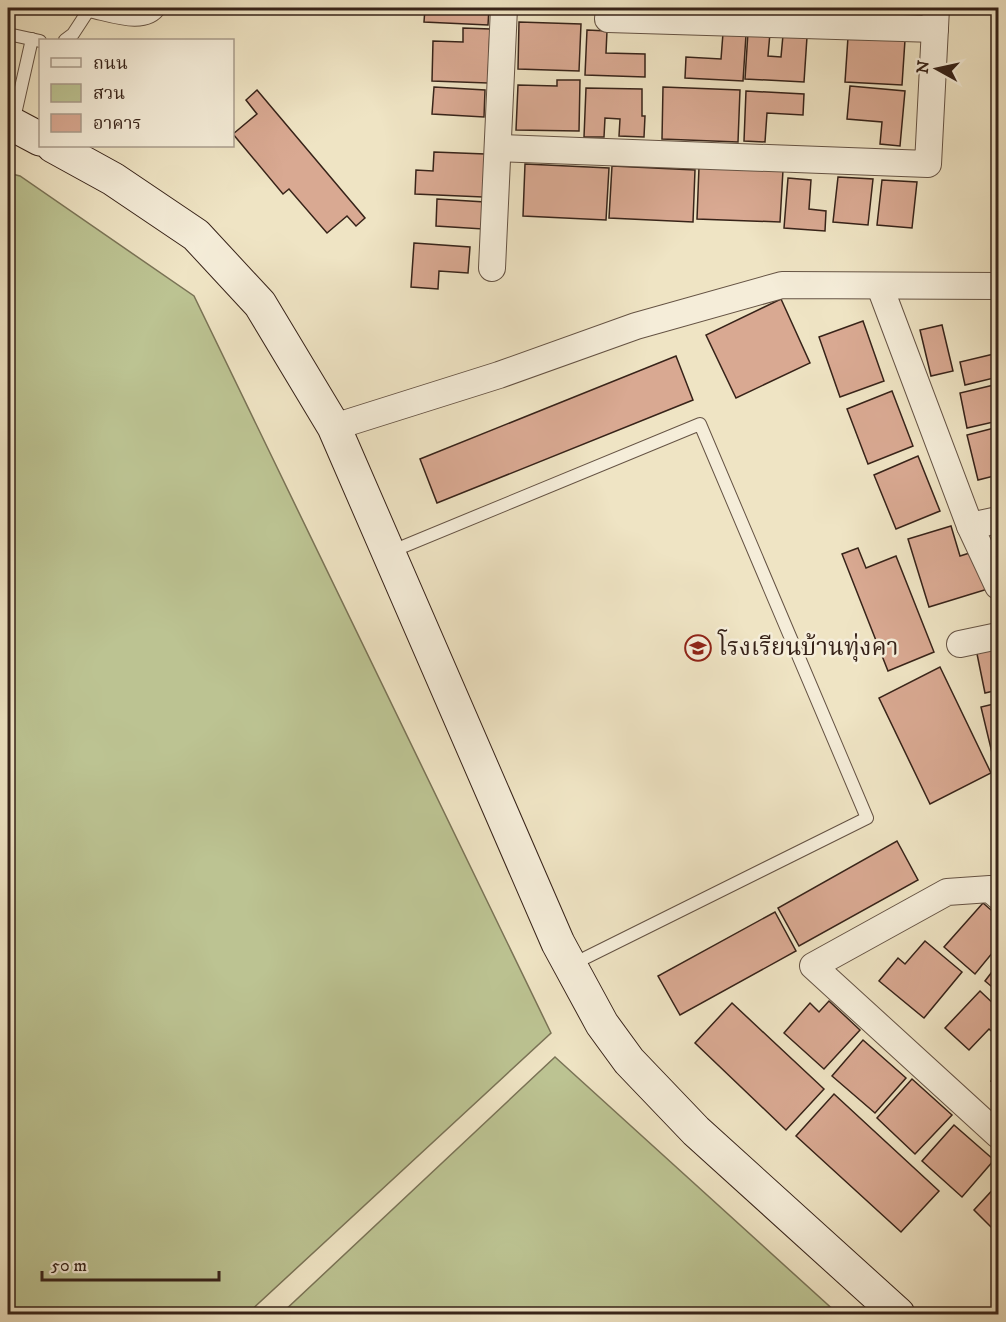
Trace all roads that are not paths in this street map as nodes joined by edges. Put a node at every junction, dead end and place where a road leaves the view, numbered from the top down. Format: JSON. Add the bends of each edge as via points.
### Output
{"nodes":[{"id":1,"x":160,"y":8,"type":"edge"},
{"id":2,"x":504,"y":8,"type":"edge"},
{"id":3,"x":609,"y":8,"type":"edge"},
{"id":4,"x":90,"y":9,"type":"edge"},
{"id":5,"x":935,"y":18,"type":"edge"},
{"id":6,"x":8,"y":34,"type":"edge"},
{"id":7,"x":66,"y":39,"type":"edge"},
{"id":8,"x":36,"y":40,"type":"edge"},
{"id":9,"x":20,"y":128,"type":"edge"},
{"id":10,"x":54,"y":147,"type":"edge"},
{"id":11,"x":498,"y":148,"type":"junction"},
{"id":12,"x":492,"y":268,"type":"dead end"},
{"id":13,"x":999,"y":286,"type":"edge"},
{"id":14,"x":880,"y":287,"type":"junction"},
{"id":15,"x":334,"y":427,"type":"junction"},
{"id":16,"x":999,"y":520,"type":"edge"},
{"id":17,"x":970,"y":526,"type":"junction"},
{"id":18,"x":388,"y":553,"type":"junction"},
{"id":19,"x":998,"y":586,"type":"edge"},
{"id":20,"x":999,"y":636,"type":"edge"},
{"id":21,"x":960,"y":644,"type":"dead end"},
{"id":22,"x":999,"y":896,"type":"edge"},
{"id":23,"x":570,"y":965,"type":"junction"},
{"id":24,"x":999,"y":1135,"type":"edge"},
{"id":25,"x":898,"y":1314,"type":"edge"}],
"edges":[{"from":1,"to":4,"type":"lane","via":[[139,20]]},
{"from":2,"to":11,"type":"street"},
{"from":3,"to":5,"type":"street","via":[[608,19]]},
{"from":4,"to":7,"type":"lane"},
{"from":5,"to":11,"type":"street","via":[[928,164]]},
{"from":6,"to":8,"type":"lane"},
{"from":8,"to":9,"type":"lane"},
{"from":10,"to":15,"type":"street","via":[[113,179],[196,236],[260,304]]},
{"from":11,"to":12,"type":"street"},
{"from":13,"to":14,"type":"street"},
{"from":14,"to":15,"type":"street","via":[[782,285],[636,326]]},
{"from":14,"to":17,"type":"street"},
{"from":15,"to":18,"type":"street"},
{"from":16,"to":17,"type":"street"},
{"from":17,"to":19,"type":"street"},
{"from":18,"to":23,"type":"street"},
{"from":18,"to":23,"type":"lane","via":[[700,424],[867,818]]},
{"from":20,"to":21,"type":"street"},
{"from":22,"to":24,"type":"street","via":[[990,889],[947,892],[813,966]]},
{"from":23,"to":25,"type":"street","via":[[602,1024],[629,1061],[696,1131]]}]}
